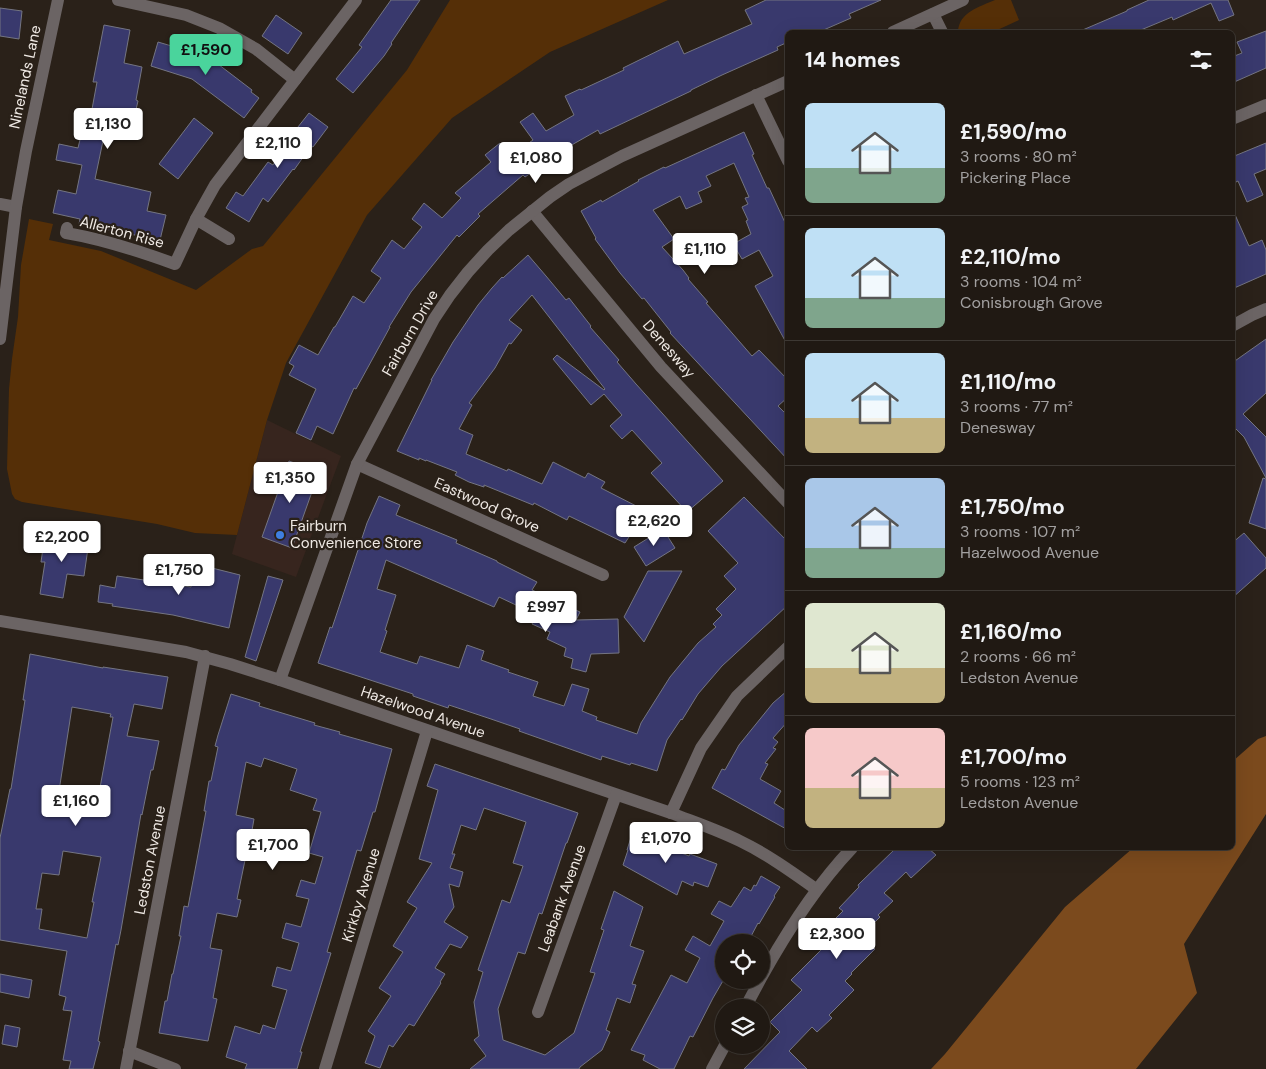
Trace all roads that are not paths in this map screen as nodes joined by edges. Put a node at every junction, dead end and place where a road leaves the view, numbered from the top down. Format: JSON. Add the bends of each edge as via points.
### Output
{"nodes":[{"id":1,"x":58,"y":0,"type":"edge"},
{"id":2,"x":118,"y":0,"type":"edge"},
{"id":3,"x":356,"y":0,"type":"edge"},
{"id":4,"x":963,"y":0,"type":"edge"},
{"id":5,"x":933,"y":14,"type":"junction"},
{"id":6,"x":897,"y":30,"type":"edge"},
{"id":7,"x":941,"y":30,"type":"edge"},
{"id":8,"x":295,"y":80,"type":"junction"},
{"id":9,"x":785,"y":82,"type":"edge"},
{"id":10,"x":756,"y":95,"type":"junction"},
{"id":11,"x":1266,"y":105,"type":"edge"},
{"id":12,"x":1235,"y":118,"type":"edge"},
{"id":13,"x":785,"y":155,"type":"edge"},
{"id":14,"x":0,"y":204,"type":"edge"},
{"id":15,"x":16,"y":207,"type":"junction"},
{"id":16,"x":532,"y":212,"type":"junction"},
{"id":17,"x":196,"y":219,"type":"junction"},
{"id":18,"x":67,"y":228,"type":"dead end"},
{"id":19,"x":229,"y":239,"type":"dead end"},
{"id":20,"x":1266,"y":309,"type":"edge"},
{"id":21,"x":1235,"y":324,"type":"edge"},
{"id":22,"x":0,"y":339,"type":"edge"},
{"id":23,"x":357,"y":464,"type":"junction"},
{"id":24,"x":785,"y":500,"type":"edge"},
{"id":25,"x":604,"y":575,"type":"dead end"},
{"id":26,"x":0,"y":621,"type":"edge"},
{"id":27,"x":785,"y":650,"type":"edge"},
{"id":28,"x":205,"y":656,"type":"junction"},
{"id":29,"x":280,"y":680,"type":"junction"},
{"id":30,"x":427,"y":731,"type":"junction"},
{"id":31,"x":616,"y":795,"type":"junction"},
{"id":32,"x":671,"y":813,"type":"junction"},
{"id":33,"x":850,"y":850,"type":"edge"},
{"id":34,"x":816,"y":889,"type":"junction"},
{"id":35,"x":770,"y":963,"type":"edge"},
{"id":36,"x":538,"y":1012,"type":"dead end"},
{"id":37,"x":129,"y":1051,"type":"junction"},
{"id":38,"x":720,"y":1054,"type":"edge"},
{"id":39,"x":126,"y":1069,"type":"edge"},
{"id":40,"x":175,"y":1069,"type":"edge"},
{"id":41,"x":325,"y":1069,"type":"edge"},
{"id":42,"x":712,"y":1069,"type":"edge"}],
"edges":[{"from":1,"to":15,"type":"street","name":"Ninelands Lane"},
{"from":2,"to":8,"type":"street","via":[[186,15],[219,28],[256,49]]},
{"from":3,"to":8,"type":"street"},
{"from":4,"to":5,"type":"street"},
{"from":5,"to":6,"type":"street"},
{"from":5,"to":7,"type":"street"},
{"from":8,"to":17,"type":"street","via":[[216,185]]},
{"from":9,"to":10,"type":"street","name":"Fairburn Drive"},
{"from":10,"to":13,"type":"street"},
{"from":10,"to":16,"type":"street","name":"Fairburn Drive","via":[[589,173]]},
{"from":11,"to":12,"type":"street"},
{"from":14,"to":15,"type":"street"},
{"from":15,"to":22,"type":"street","name":"Ninelands Lane"},
{"from":16,"to":23,"type":"street","name":"Fairburn Drive","via":[[488,250],[450,295]]},
{"from":16,"to":24,"type":"street","name":"Denesway","via":[[661,366]]},
{"from":17,"to":18,"type":"street","name":"Allerton Rise","via":[[175,264],[128,248],[66,234]]},
{"from":17,"to":19,"type":"street"},
{"from":20,"to":21,"type":"street"},
{"from":23,"to":25,"type":"street","name":"Eastwood Grove"},
{"from":23,"to":29,"type":"street","name":"Fairburn Drive"},
{"from":26,"to":28,"type":"street","name":"Hazelwood Avenue"},
{"from":27,"to":32,"type":"street","via":[[737,696],[701,748]]},
{"from":28,"to":29,"type":"street","name":"Hazelwood Avenue"},
{"from":28,"to":37,"type":"street","name":"Ledston Avenue"},
{"from":29,"to":30,"type":"street","name":"Hazelwood Avenue"},
{"from":30,"to":31,"type":"street","name":"Hazelwood Avenue"},
{"from":30,"to":41,"type":"street","name":"Kirkby Avenue"},
{"from":31,"to":32,"type":"street","name":"Hazelwood Avenue"},
{"from":31,"to":36,"type":"street","name":"Leabank Avenue"},
{"from":32,"to":34,"type":"street","name":"Hazelwood Avenue","via":[[740,841]]},
{"from":33,"to":34,"type":"street"},
{"from":34,"to":35,"type":"street"},
{"from":37,"to":39,"type":"street","name":"Ledston Avenue"},
{"from":37,"to":40,"type":"street"},
{"from":38,"to":42,"type":"street"}]}
